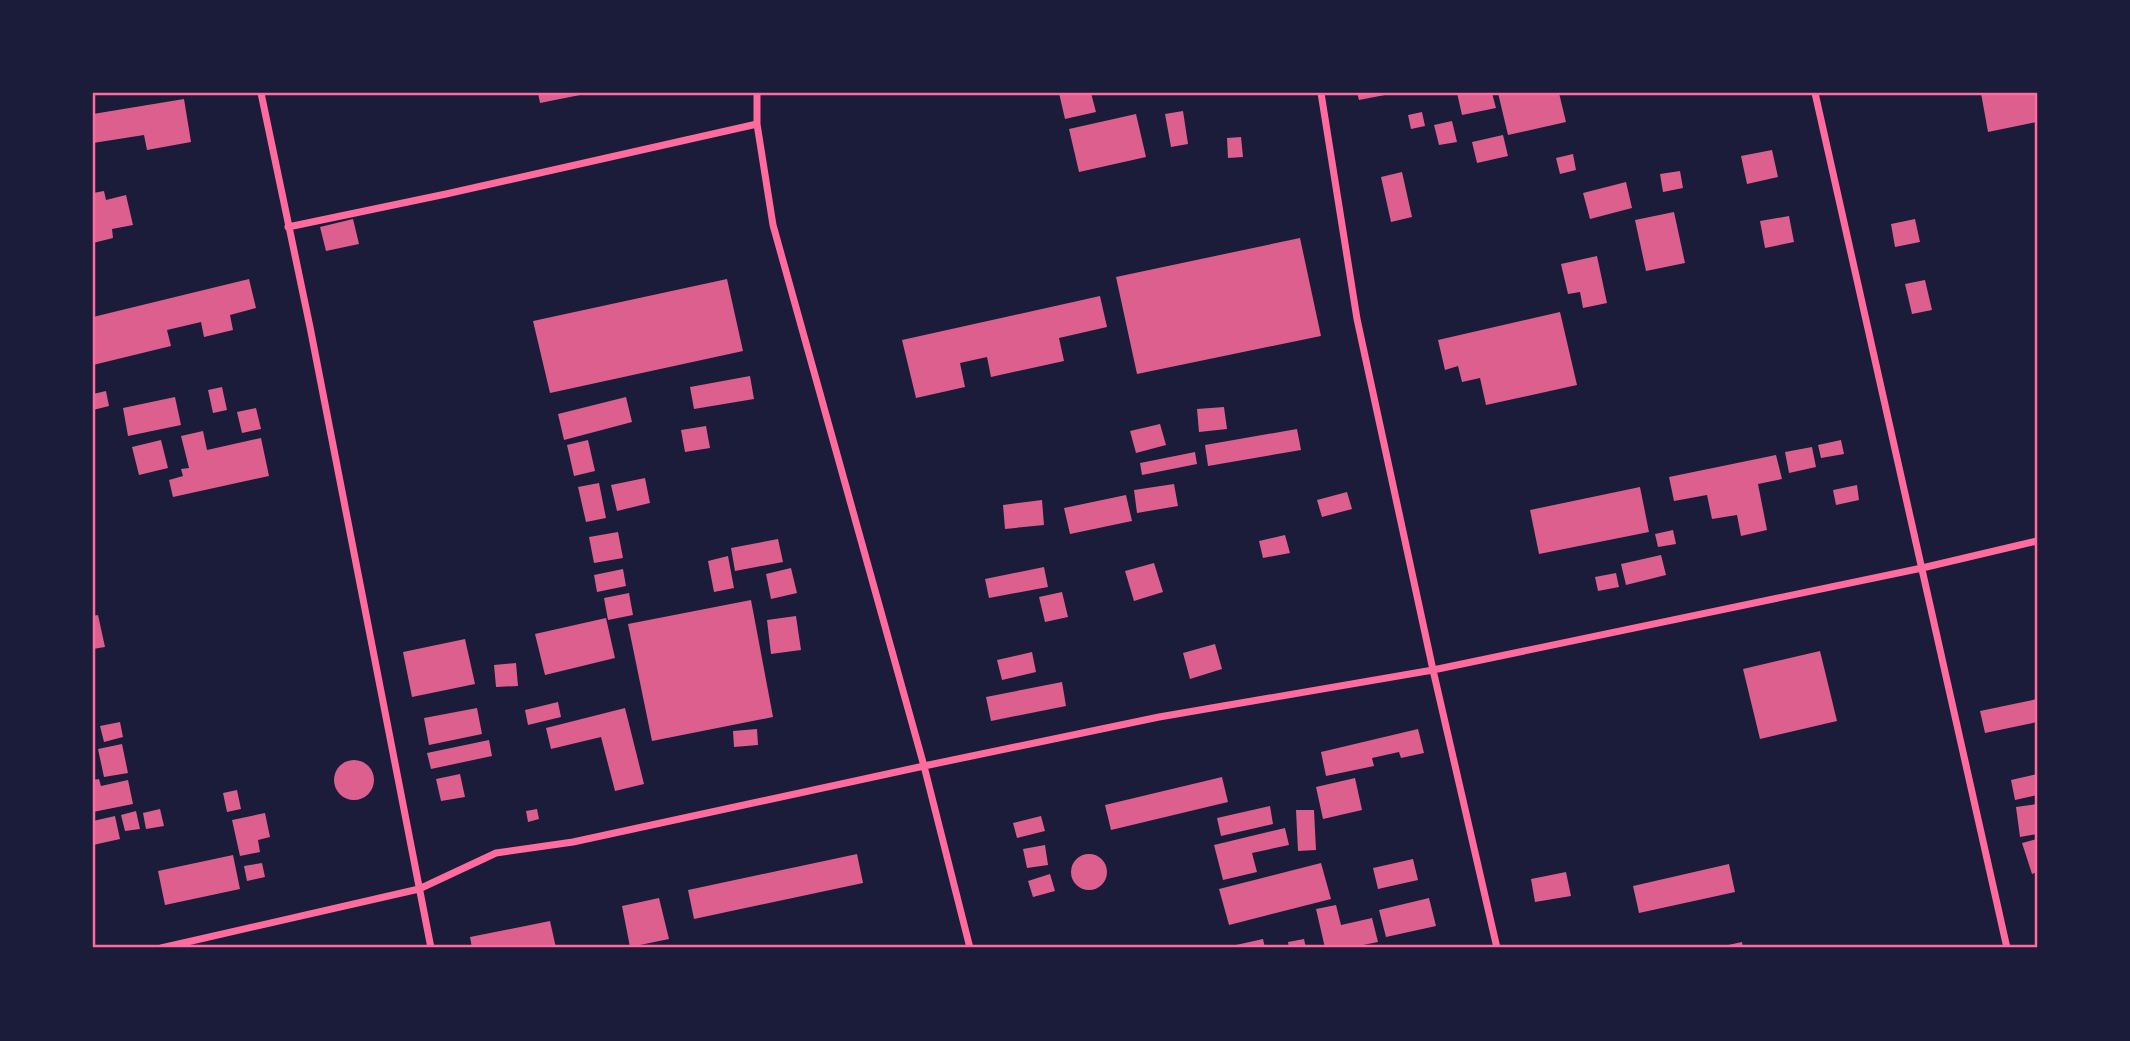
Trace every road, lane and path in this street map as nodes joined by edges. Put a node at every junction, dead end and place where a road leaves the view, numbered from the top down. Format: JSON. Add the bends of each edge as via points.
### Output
{"nodes":[{"id":1,"x":261,"y":93,"type":"edge"},
{"id":2,"x":757,"y":93,"type":"edge"},
{"id":3,"x":1321,"y":93,"type":"edge"},
{"id":4,"x":1815,"y":93,"type":"edge"},
{"id":5,"x":757,"y":124,"type":"junction"},
{"id":6,"x":288,"y":226,"type":"junction"},
{"id":7,"x":2037,"y":541,"type":"edge"},
{"id":8,"x":1922,"y":569,"type":"junction"},
{"id":9,"x":1433,"y":670,"type":"junction"},
{"id":10,"x":924,"y":766,"type":"junction"},
{"id":11,"x":419,"y":890,"type":"junction"},
{"id":12,"x":161,"y":948,"type":"edge"},
{"id":13,"x":431,"y":948,"type":"edge"},
{"id":14,"x":970,"y":948,"type":"edge"},
{"id":15,"x":1497,"y":948,"type":"edge"},
{"id":16,"x":2007,"y":948,"type":"edge"}],
"edges":[{"from":1,"to":6,"type":"street"},
{"from":2,"to":5,"type":"street"},
{"from":3,"to":9,"type":"street","via":[[1357,318]]},
{"from":4,"to":8,"type":"street"},
{"from":5,"to":6,"type":"street"},
{"from":5,"to":10,"type":"street","via":[[773,225]]},
{"from":6,"to":11,"type":"street"},
{"from":7,"to":8,"type":"street"},
{"from":8,"to":9,"type":"street"},
{"from":8,"to":16,"type":"street"},
{"from":9,"to":10,"type":"street","via":[[1159,717]]},
{"from":9,"to":15,"type":"street"},
{"from":10,"to":11,"type":"street","via":[[573,842],[496,852]]},
{"from":10,"to":14,"type":"street"},
{"from":11,"to":12,"type":"street"},
{"from":11,"to":13,"type":"street"}]}
